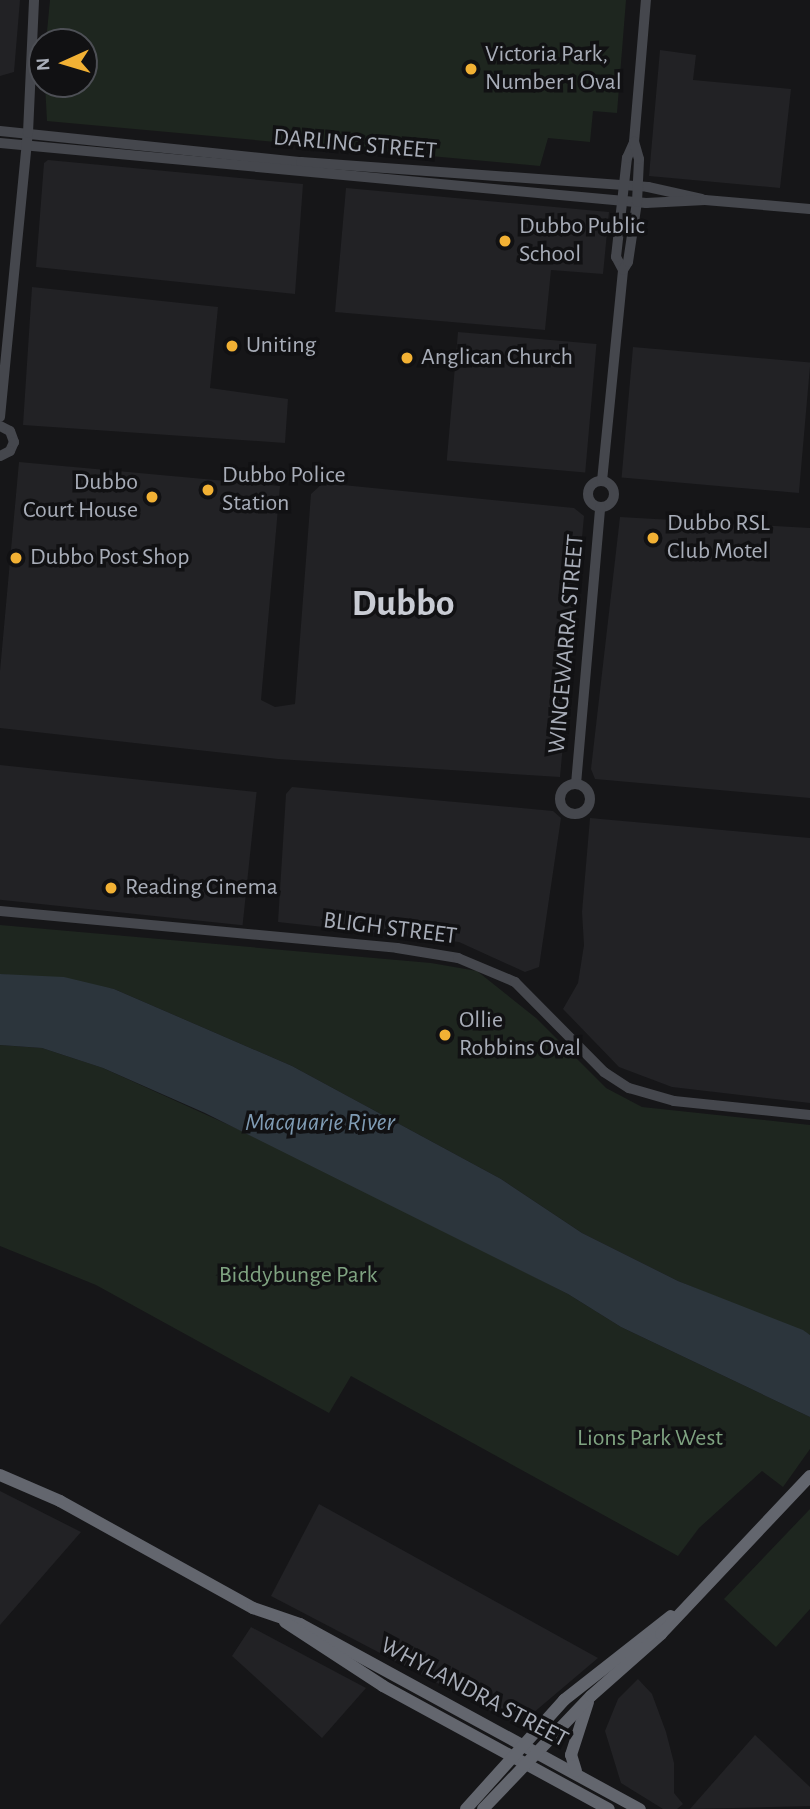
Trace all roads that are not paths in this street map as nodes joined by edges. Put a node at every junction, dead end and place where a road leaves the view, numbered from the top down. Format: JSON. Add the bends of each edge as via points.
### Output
{"nodes":[{"id":1,"x":34,"y":0,"type":"edge"},
{"id":2,"x":646,"y":0,"type":"edge"},
{"id":3,"x":0,"y":131,"type":"edge"},
{"id":4,"x":28,"y":133,"type":"junction"},
{"id":5,"x":634,"y":142,"type":"junction"},
{"id":6,"x":0,"y":143,"type":"edge"},
{"id":7,"x":27,"y":145,"type":"junction"},
{"id":8,"x":624,"y":185,"type":"junction"},
{"id":9,"x":638,"y":186,"type":"junction"},
{"id":10,"x":622,"y":199,"type":"junction"},
{"id":11,"x":705,"y":200,"type":"junction"},
{"id":12,"x":637,"y":202,"type":"junction"},
{"id":13,"x":810,"y":209,"type":"edge"},
{"id":14,"x":623,"y":270,"type":"junction"},
{"id":15,"x":0,"y":417,"type":"edge"},
{"id":16,"x":0,"y":426,"type":"edge"},
{"id":17,"x":0,"y":456,"type":"edge"},
{"id":18,"x":601,"y":481,"type":"junction"},
{"id":19,"x":600,"y":507,"type":"junction"},
{"id":20,"x":576,"y":784,"type":"dead end"},
{"id":21,"x":0,"y":911,"type":"edge"},
{"id":22,"x":810,"y":1115,"type":"edge"},
{"id":23,"x":0,"y":1475,"type":"edge"},
{"id":24,"x":810,"y":1476,"type":"edge"},
{"id":25,"x":682,"y":1607,"type":"junction"},
{"id":26,"x":285,"y":1622,"type":"junction"},
{"id":27,"x":591,"y":1696,"type":"junction"},
{"id":28,"x":522,"y":1745,"type":"junction"},
{"id":29,"x":537,"y":1751,"type":"junction"},
{"id":30,"x":513,"y":1755,"type":"junction"},
{"id":31,"x":527,"y":1763,"type":"junction"},
{"id":32,"x":576,"y":1771,"type":"junction"},
{"id":33,"x":466,"y":1809,"type":"edge"},
{"id":34,"x":483,"y":1809,"type":"edge"},
{"id":35,"x":609,"y":1809,"type":"edge"},
{"id":36,"x":640,"y":1809,"type":"edge"}],
"edges":[{"from":1,"to":4,"type":"street"},
{"from":2,"to":5,"type":"street"},
{"from":3,"to":4,"type":"street","name":"DARLING STREET"},
{"from":4,"to":7,"type":"street"},
{"from":4,"to":8,"type":"street","name":"DARLING STREET","via":[[290,161]]},
{"from":5,"to":8,"type":"street"},
{"from":5,"to":9,"type":"street"},
{"from":6,"to":7,"type":"street","name":"DARLING STREET"},
{"from":7,"to":10,"type":"street","name":"DARLING STREET"},
{"from":7,"to":15,"type":"street"},
{"from":8,"to":9,"type":"street","name":"DARLING STREET"},
{"from":8,"to":10,"type":"street"},
{"from":9,"to":11,"type":"street","name":"DARLING STREET","via":[[682,191]]},
{"from":9,"to":12,"type":"street"},
{"from":10,"to":12,"type":"street","name":"DARLING STREET"},
{"from":10,"to":14,"type":"street","via":[[616,257]]},
{"from":11,"to":12,"type":"street","name":"DARLING STREET"},
{"from":11,"to":13,"type":"street","name":"DARLING STREET"},
{"from":12,"to":14,"type":"street"},
{"from":14,"to":18,"type":"street"},
{"from":16,"to":17,"type":"street","via":[[10,430],[14,442],[10,451]]},
{"from":18,"to":19,"type":"street","via":[[588,492],[592,504]]},
{"from":18,"to":19,"type":"street","via":[[612,487],[614,495],[611,503]]},
{"from":19,"to":20,"type":"street","name":"WINGEWARRA STREET"},
{"from":21,"to":22,"type":"street","name":"BLIGH STREET","via":[[397,948],[458,958],[514,982],[604,1072],[629,1088],[674,1101]]},
{"from":23,"to":26,"type":"highway","name":"WHYLANDRA STREET","via":[[60,1501]]},
{"from":24,"to":25,"type":"highway"},
{"from":25,"to":27,"type":"highway","via":[[662,1634]]},
{"from":25,"to":28,"type":"highway","via":[[610,1660]]},
{"from":26,"to":28,"type":"highway","name":"WHYLANDRA STREET","via":[[300,1624]]},
{"from":26,"to":30,"type":"highway","name":"WHYLANDRA STREET","via":[[383,1686]]},
{"from":27,"to":29,"type":"highway"},
{"from":27,"to":32,"type":"highway","via":[[573,1748]]},
{"from":28,"to":29,"type":"highway","name":"WHYLANDRA STREET"},
{"from":28,"to":30,"type":"highway"},
{"from":29,"to":31,"type":"highway"},
{"from":29,"to":32,"type":"highway","name":"WHYLANDRA STREET"},
{"from":30,"to":31,"type":"highway","name":"WHYLANDRA STREET"},
{"from":30,"to":33,"type":"highway"},
{"from":31,"to":34,"type":"highway"},
{"from":31,"to":35,"type":"highway","name":"WHYLANDRA STREET"},
{"from":32,"to":36,"type":"highway","name":"WHYLANDRA STREET"}]}
